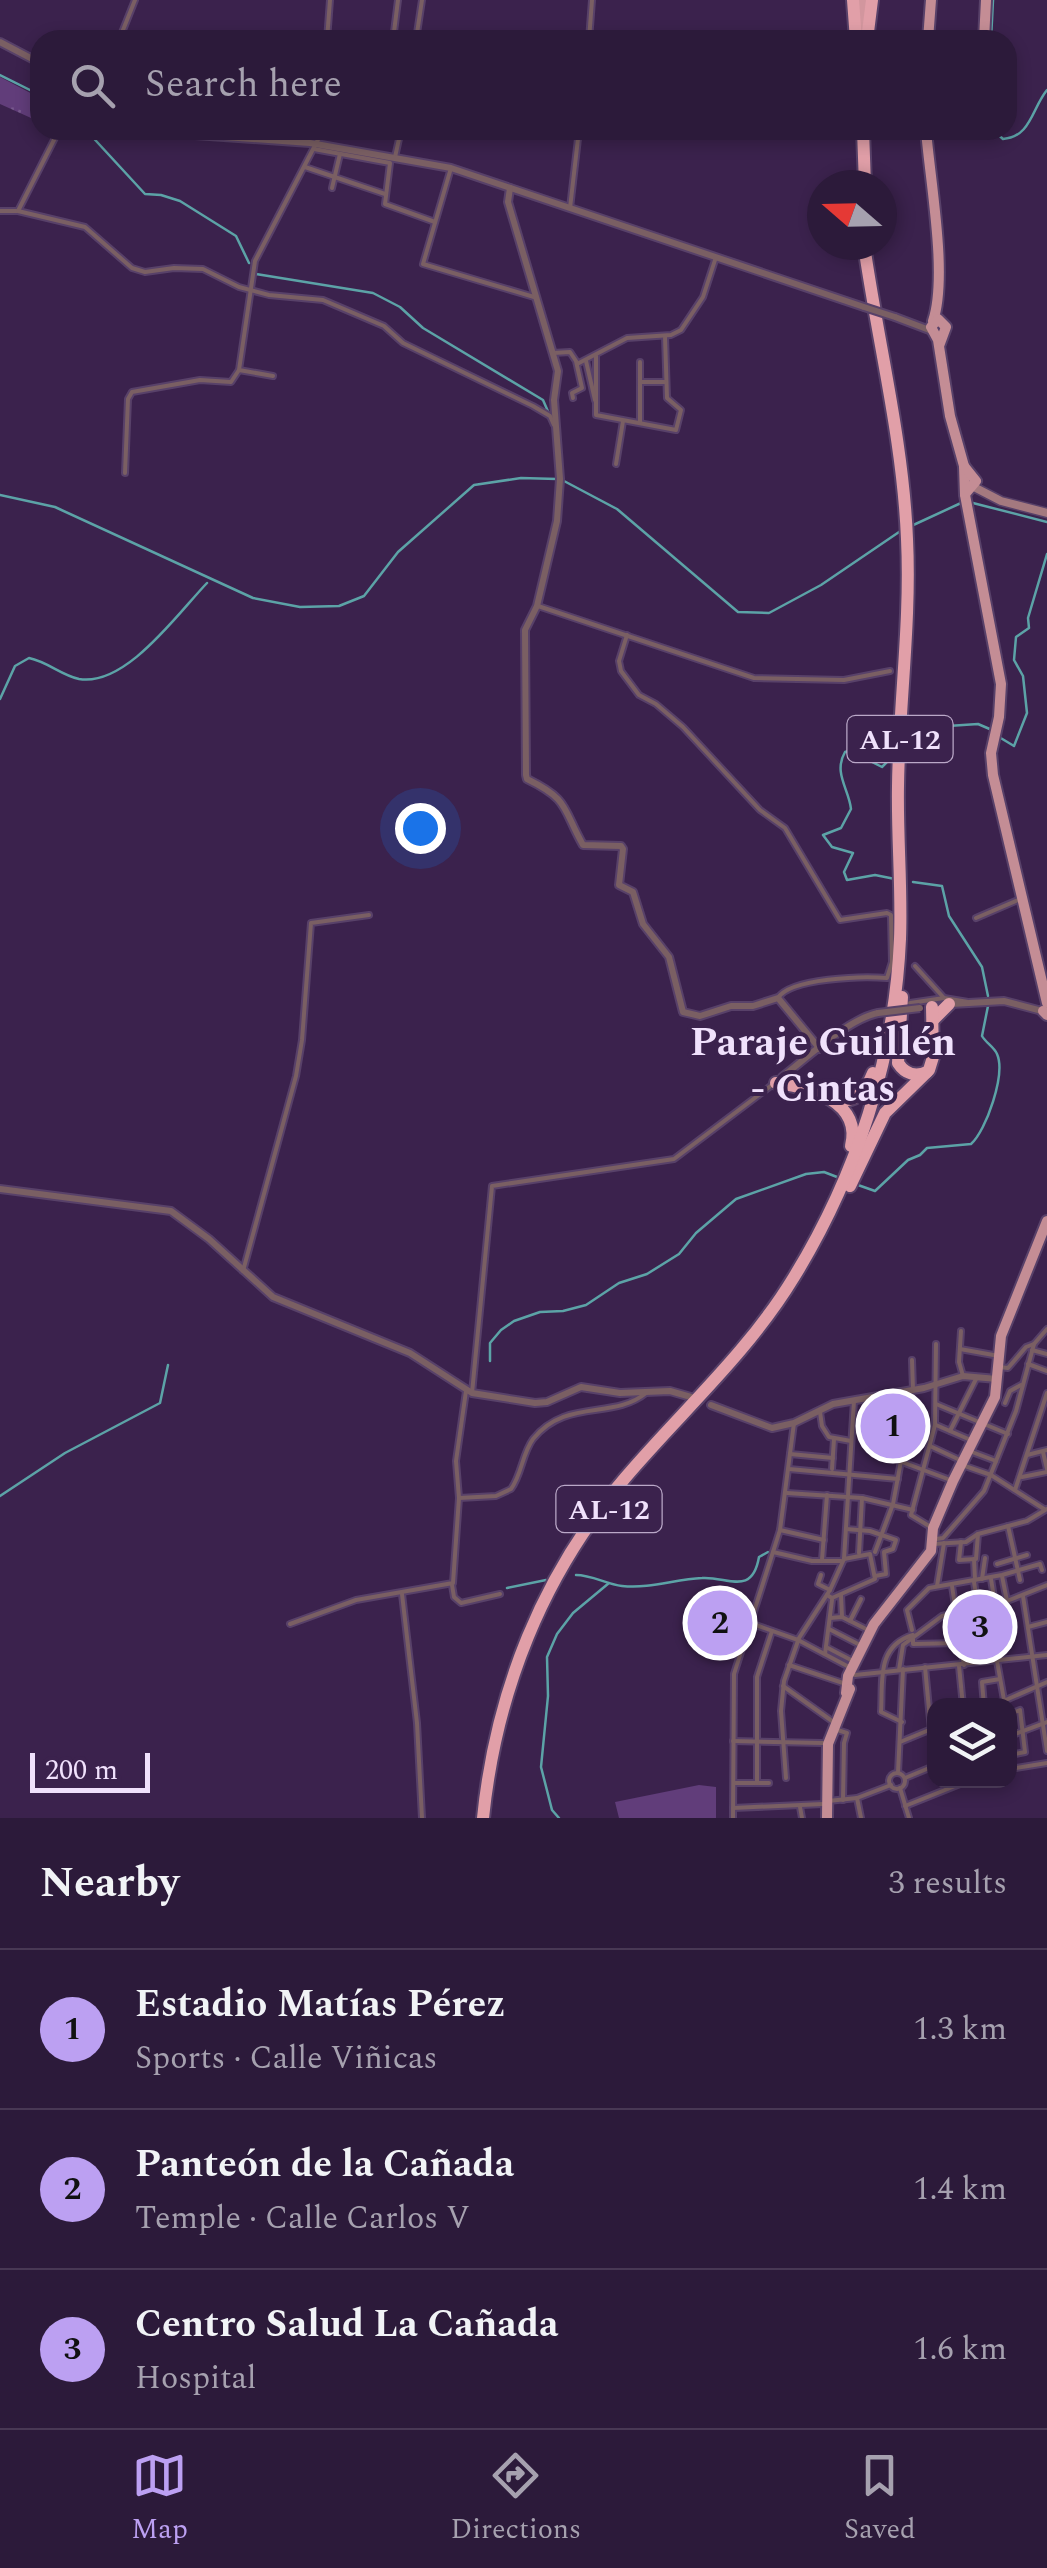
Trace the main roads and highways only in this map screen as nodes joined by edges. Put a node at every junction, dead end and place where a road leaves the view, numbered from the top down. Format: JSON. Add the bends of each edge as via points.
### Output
{"nodes":[{"id":1,"x":853,"y":0,"type":"edge"},
{"id":2,"x":868,"y":0,"type":"edge"},
{"id":3,"x":930,"y":0,"type":"edge"},
{"id":4,"x":986,"y":0,"type":"edge"},
{"id":5,"x":860,"y":30,"type":"edge"},
{"id":6,"x":864,"y":30,"type":"edge"},
{"id":7,"x":929,"y":30,"type":"edge"},
{"id":8,"x":984,"y":30,"type":"edge"},
{"id":9,"x":859,"y":140,"type":"edge"},
{"id":10,"x":927,"y":140,"type":"edge"},
{"id":11,"x":860,"y":170,"type":"edge"},
{"id":12,"x":870,"y":260,"type":"edge"},
{"id":13,"x":968,"y":481,"type":"junction"},
{"id":14,"x":1047,"y":513,"type":"edge"},
{"id":15,"x":1046,"y":988,"type":"edge"},
{"id":16,"x":898,"y":996,"type":"junction"},
{"id":17,"x":931,"y":1007,"type":"road end"},
{"id":18,"x":1043,"y":1008,"type":"edge"},
{"id":19,"x":930,"y":1070,"type":"junction"},
{"id":20,"x":783,"y":1082,"type":"road end"},
{"id":21,"x":831,"y":1100,"type":"junction"},
{"id":22,"x":842,"y":1202,"type":"junction"},
{"id":23,"x":1047,"y":1221,"type":"edge"},
{"id":24,"x":817,"y":1237,"type":"junction"},
{"id":25,"x":834,"y":1721,"type":"junction"},
{"id":26,"x":825,"y":1803,"type":"junction"},
{"id":27,"x":486,"y":1818,"type":"edge"},
{"id":28,"x":825,"y":1818,"type":"edge"}],
"edges":[{"from":1,"to":5,"type":"highway"},
{"from":2,"to":6,"type":"highway"},
{"from":3,"to":7,"type":"main road"},
{"from":4,"to":8,"type":"main road"},
{"from":9,"to":11,"type":"highway"},
{"from":10,"to":13,"type":"main road","via":[[937,258],[934,327]]},
{"from":12,"to":16,"type":"highway","number":"AL-12","via":[[916,610],[906,762],[908,902]]},
{"from":13,"to":14,"type":"main road","via":[[1007,503]]},
{"from":13,"to":15,"type":"main road","via":[[967,511],[1001,684],[993,775]]},
{"from":15,"to":18,"type":"main road"},
{"from":16,"to":19,"type":"highway","via":[[898,1063],[916,1075]]},
{"from":16,"to":21,"type":"highway","via":[[867,1088],[851,1101]]},
{"from":16,"to":22,"type":"highway","number":"AL-12","via":[[883,1090]]},
{"from":16,"to":24,"type":"highway","number":"AL-12","via":[[868,1115]]},
{"from":17,"to":19,"type":"highway"},
{"from":19,"to":22,"type":"highway","via":[[885,1113]]},
{"from":20,"to":21,"type":"highway"},
{"from":21,"to":24,"type":"highway","via":[[847,1111],[854,1134]]},
{"from":22,"to":27,"type":"highway","number":"AL-12","via":[[807,1270],[756,1343],[618,1497],[567,1571],[514,1695]]},
{"from":23,"to":25,"type":"main road","via":[[1002,1330],[995,1396],[953,1481],[936,1539],[862,1646]]},
{"from":24,"to":27,"type":"highway","number":"AL-12","via":[[747,1344],[622,1481],[565,1561],[512,1678],[494,1744]]},
{"from":25,"to":26,"type":"main road"},
{"from":25,"to":26,"type":"main road","via":[[824,1743]]},
{"from":26,"to":28,"type":"main road"}]}
